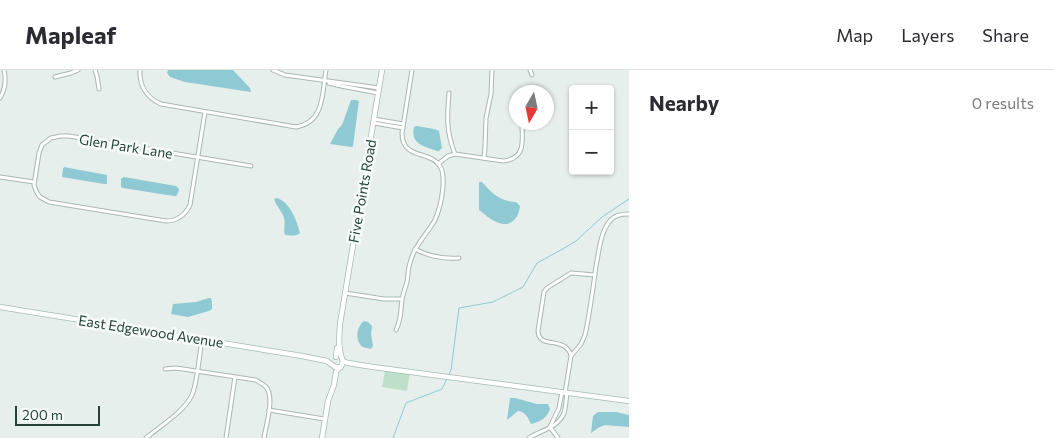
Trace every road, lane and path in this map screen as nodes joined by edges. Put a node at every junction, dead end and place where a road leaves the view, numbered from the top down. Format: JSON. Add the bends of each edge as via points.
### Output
{"nodes":[{"id":1,"x":4,"y":70,"type":"edge"},
{"id":2,"x":78,"y":70,"type":"edge"},
{"id":3,"x":95,"y":70,"type":"edge"},
{"id":4,"x":140,"y":70,"type":"edge"},
{"id":5,"x":273,"y":70,"type":"edge"},
{"id":6,"x":326,"y":70,"type":"edge"},
{"id":7,"x":382,"y":70,"type":"edge"},
{"id":8,"x":412,"y":70,"type":"edge"},
{"id":9,"x":492,"y":70,"type":"edge"},
{"id":10,"x":530,"y":70,"type":"edge"},
{"id":11,"x":532,"y":75,"type":"dead end"},
{"id":12,"x":55,"y":77,"type":"dead end"},
{"id":13,"x":324,"y":81,"type":"junction"},
{"id":14,"x":99,"y":90,"type":"dead end"},
{"id":15,"x":379,"y":90,"type":"junction"},
{"id":16,"x":449,"y":93,"type":"dead end"},
{"id":17,"x":0,"y":98,"type":"edge"},
{"id":18,"x":205,"y":112,"type":"junction"},
{"id":19,"x":374,"y":121,"type":"junction"},
{"id":20,"x":403,"y":126,"type":"junction"},
{"id":21,"x":522,"y":130,"type":"edge"},
{"id":22,"x":455,"y":154,"type":"junction"},
{"id":23,"x":198,"y":157,"type":"junction"},
{"id":24,"x":484,"y":158,"type":"junction"},
{"id":25,"x":438,"y":164,"type":"junction"},
{"id":26,"x":251,"y":166,"type":"dead end"},
{"id":27,"x":0,"y":177,"type":"edge"},
{"id":28,"x":34,"y":182,"type":"junction"},
{"id":29,"x":629,"y":214,"type":"edge"},
{"id":30,"x":415,"y":249,"type":"junction"},
{"id":31,"x":460,"y":258,"type":"dead end"},
{"id":32,"x":595,"y":276,"type":"junction"},
{"id":33,"x":345,"y":293,"type":"junction"},
{"id":34,"x":402,"y":299,"type":"junction"},
{"id":35,"x":0,"y":307,"type":"edge"},
{"id":36,"x":396,"y":330,"type":"dead end"},
{"id":37,"x":202,"y":340,"type":"junction"},
{"id":38,"x":571,"y":356,"type":"junction"},
{"id":39,"x":338,"y":362,"type":"junction"},
{"id":40,"x":166,"y":369,"type":"dead end"},
{"id":41,"x":197,"y":371,"type":"junction"},
{"id":42,"x":235,"y":378,"type":"junction"},
{"id":43,"x":565,"y":393,"type":"junction"},
{"id":44,"x":629,"y":401,"type":"edge"},
{"id":45,"x":269,"y":410,"type":"junction"},
{"id":46,"x":324,"y":419,"type":"junction"},
{"id":47,"x":550,"y":427,"type":"junction"},
{"id":48,"x":146,"y":438,"type":"edge"},
{"id":49,"x":226,"y":438,"type":"edge"},
{"id":50,"x":264,"y":438,"type":"edge"},
{"id":51,"x":322,"y":438,"type":"edge"},
{"id":52,"x":529,"y":438,"type":"edge"},
{"id":53,"x":558,"y":438,"type":"edge"}],
"edges":[{"from":1,"to":17,"type":"street","via":[[6,77]]},
{"from":2,"to":12,"type":"street"},
{"from":3,"to":14,"type":"street"},
{"from":4,"to":18,"type":"street","via":[[144,94],[153,100]]},
{"from":5,"to":13,"type":"street"},
{"from":6,"to":13,"type":"street"},
{"from":7,"to":15,"type":"main road","name":"Five Points Road"},
{"from":8,"to":20,"type":"street"},
{"from":9,"to":24,"type":"street"},
{"from":10,"to":11,"type":"street"},
{"from":13,"to":15,"type":"street"},
{"from":13,"to":18,"type":"street","via":[[317,115],[300,126]]},
{"from":15,"to":19,"type":"main road","name":"Five Points Road"},
{"from":16,"to":22,"type":"street","via":[[447,128]]},
{"from":18,"to":23,"type":"street"},
{"from":19,"to":20,"type":"street"},
{"from":19,"to":33,"type":"main road","name":"Five Points Road"},
{"from":20,"to":25,"type":"street","via":[[403,140],[408,149]]},
{"from":21,"to":24,"type":"street","via":[[523,145],[515,157],[505,161]]},
{"from":22,"to":24,"type":"street"},
{"from":22,"to":25,"type":"street"},
{"from":23,"to":26,"type":"street","name":"Glen Park Lane"},
{"from":23,"to":28,"type":"street","name":"Glen Park Lane","via":[[56,136],[47,140],[40,149]]},
{"from":23,"to":28,"type":"street","via":[[187,211],[177,219],[166,221],[48,202],[37,193]]},
{"from":25,"to":30,"type":"street","via":[[443,175],[440,206]]},
{"from":27,"to":28,"type":"street"},
{"from":29,"to":32,"type":"street","via":[[618,215],[606,227],[600,242]]},
{"from":30,"to":31,"type":"street","via":[[428,255]]},
{"from":30,"to":34,"type":"street"},
{"from":32,"to":38,"type":"street","via":[[585,335]]},
{"from":32,"to":38,"type":"street","via":[[572,272],[548,286],[544,292],[538,336],[564,345]]},
{"from":33,"to":34,"type":"street"},
{"from":33,"to":39,"type":"main road","name":"Five Points Road","via":[[337,332]]},
{"from":34,"to":36,"type":"street"},
{"from":35,"to":37,"type":"main road","name":"East Edgewood Avenue"},
{"from":37,"to":39,"type":"main road","name":"East Edgewood Avenue"},
{"from":37,"to":41,"type":"street"},
{"from":38,"to":43,"type":"street"},
{"from":39,"to":43,"type":"main road","name":"East Edgewood Avenue"},
{"from":39,"to":46,"type":"main road","name":"Five Points Road"},
{"from":40,"to":41,"type":"street"},
{"from":41,"to":42,"type":"street"},
{"from":41,"to":48,"type":"street","via":[[186,404]]},
{"from":42,"to":45,"type":"street","via":[[256,380],[266,387],[270,396]]},
{"from":42,"to":49,"type":"street"},
{"from":43,"to":44,"type":"main road","name":"East Edgewood Avenue"},
{"from":43,"to":47,"type":"street","via":[[564,412]]},
{"from":45,"to":46,"type":"street"},
{"from":45,"to":50,"type":"street"},
{"from":46,"to":51,"type":"main road"},
{"from":47,"to":52,"type":"street"},
{"from":47,"to":53,"type":"street"}]}
